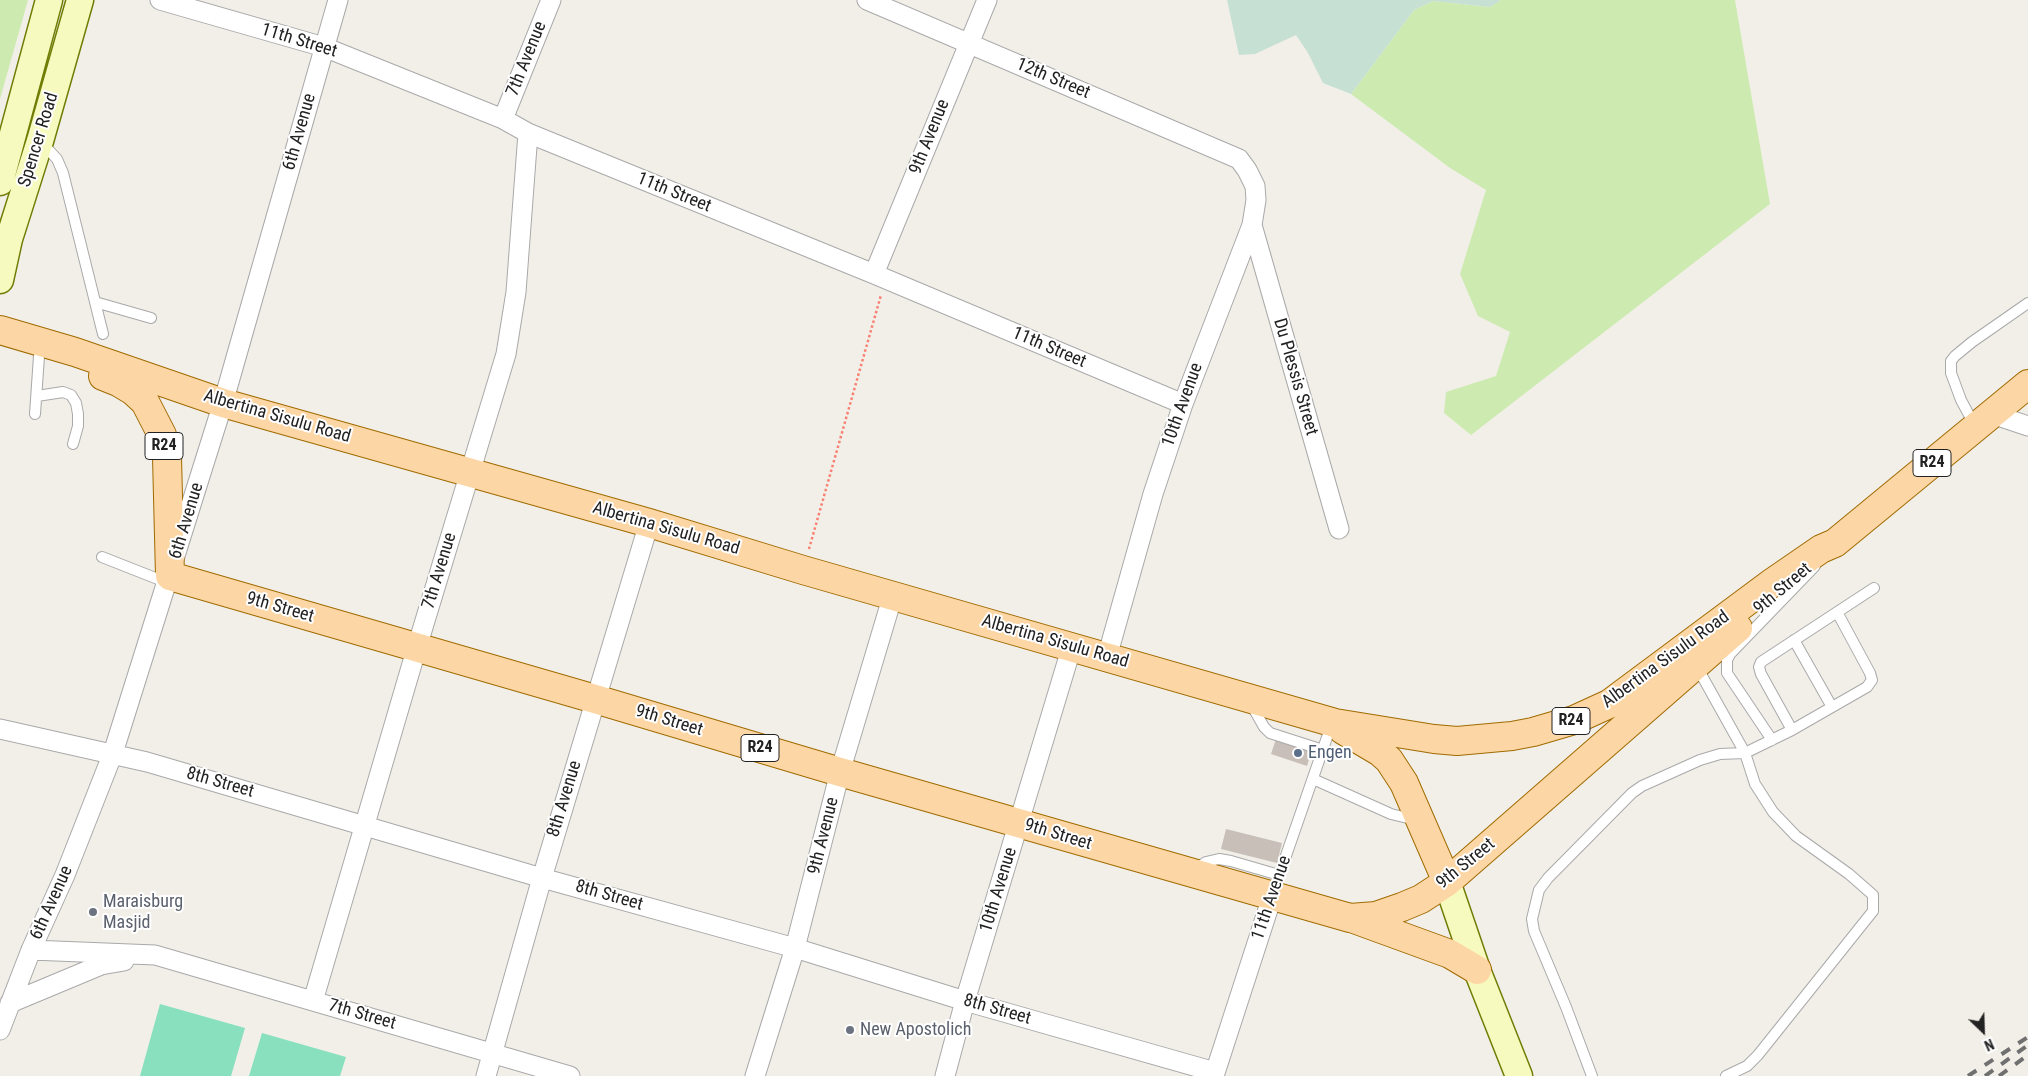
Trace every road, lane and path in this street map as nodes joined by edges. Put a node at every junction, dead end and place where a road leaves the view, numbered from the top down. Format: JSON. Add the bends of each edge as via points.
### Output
{"nodes":[{"id":1,"x":49,"y":0,"type":"edge"},
{"id":2,"x":80,"y":0,"type":"edge"},
{"id":3,"x":160,"y":0,"type":"edge"},
{"id":4,"x":338,"y":0,"type":"edge"},
{"id":5,"x":551,"y":0,"type":"edge"},
{"id":6,"x":867,"y":0,"type":"edge"},
{"id":7,"x":987,"y":0,"type":"edge"},
{"id":8,"x":969,"y":42,"type":"junction"},
{"id":9,"x":324,"y":47,"type":"junction"},
{"id":10,"x":503,"y":119,"type":"junction"},
{"id":11,"x":528,"y":133,"type":"junction"},
{"id":12,"x":29,"y":134,"type":"junction"},
{"id":13,"x":1239,"y":159,"type":"joint"},
{"id":14,"x":0,"y":182,"type":"edge"},
{"id":15,"x":1252,"y":225,"type":"junction"},
{"id":16,"x":880,"y":277,"type":"junction"},
{"id":17,"x":0,"y":280,"type":"edge"},
{"id":18,"x":95,"y":302,"type":"junction"},
{"id":19,"x":2028,"y":304,"type":"edge"},
{"id":20,"x":151,"y":318,"type":"dead end"},
{"id":21,"x":0,"y":330,"type":"edge"},
{"id":22,"x":103,"y":334,"type":"dead end"},
{"id":23,"x":0,"y":346,"type":"edge"},
{"id":24,"x":39,"y":356,"type":"junction"},
{"id":25,"x":2028,"y":384,"type":"edge"},
{"id":26,"x":36,"y":396,"type":"junction"},
{"id":27,"x":223,"y":403,"type":"junction"},
{"id":28,"x":1183,"y":404,"type":"junction"},
{"id":29,"x":35,"y":414,"type":"dead end"},
{"id":30,"x":1984,"y":420,"type":"junction"},
{"id":31,"x":2028,"y":426,"type":"edge"},
{"id":32,"x":73,"y":444,"type":"dead end"},
{"id":33,"x":470,"y":473,"type":"junction"},
{"id":34,"x":649,"y":524,"type":"junction"},
{"id":35,"x":1338,"y":529,"type":"dead end"},
{"id":36,"x":1839,"y":540,"type":"junction"},
{"id":37,"x":102,"y":558,"type":"dead end"},
{"id":38,"x":803,"y":570,"type":"junction"},
{"id":39,"x":169,"y":579,"type":"junction"},
{"id":40,"x":1874,"y":588,"type":"dead end"},
{"id":41,"x":893,"y":595,"type":"junction"},
{"id":42,"x":1837,"y":612,"type":"junction"},
{"id":43,"x":1794,"y":640,"type":"junction"},
{"id":44,"x":417,"y":646,"type":"junction"},
{"id":45,"x":1072,"y":646,"type":"junction"},
{"id":46,"x":1691,"y":654,"type":"junction"},
{"id":47,"x":1107,"y":657,"type":"junction"},
{"id":48,"x":1247,"y":697,"type":"junction"},
{"id":49,"x":595,"y":699,"type":"junction"},
{"id":50,"x":1832,"y":707,"type":"junction"},
{"id":51,"x":1334,"y":722,"type":"junction"},
{"id":52,"x":0,"y":729,"type":"edge"},
{"id":53,"x":1792,"y":730,"type":"junction"},
{"id":54,"x":1772,"y":740,"type":"junction"},
{"id":55,"x":1323,"y":750,"type":"junction"},
{"id":56,"x":113,"y":753,"type":"junction"},
{"id":57,"x":1745,"y":753,"type":"junction"},
{"id":58,"x":840,"y":772,"type":"junction"},
{"id":59,"x":1313,"y":779,"type":"junction"},
{"id":60,"x":1420,"y":820,"type":"junction"},
{"id":61,"x":1020,"y":823,"type":"junction"},
{"id":62,"x":365,"y":825,"type":"junction"},
{"id":63,"x":542,"y":878,"type":"junction"},
{"id":64,"x":1447,"y":882,"type":"junction"},
{"id":65,"x":1276,"y":886,"type":"junction"},
{"id":66,"x":1350,"y":918,"type":"junction"},
{"id":67,"x":796,"y":948,"type":"junction"},
{"id":68,"x":31,"y":950,"type":"junction"},
{"id":69,"x":155,"y":955,"type":"junction"},
{"id":70,"x":1477,"y":970,"type":"junction"},
{"id":71,"x":313,"y":1001,"type":"junction"},
{"id":72,"x":965,"y":1001,"type":"junction"},
{"id":73,"x":5,"y":1005,"type":"edge"},
{"id":74,"x":0,"y":1030,"type":"edge"},
{"id":75,"x":493,"y":1053,"type":"junction"},
{"id":76,"x":1215,"y":1074,"type":"edge"},
{"id":77,"x":486,"y":1076,"type":"edge"},
{"id":78,"x":570,"y":1076,"type":"edge"},
{"id":79,"x":755,"y":1076,"type":"edge"},
{"id":80,"x":945,"y":1076,"type":"edge"},
{"id":81,"x":1519,"y":1076,"type":"edge"},
{"id":82,"x":1592,"y":1076,"type":"edge"},
{"id":83,"x":1726,"y":1076,"type":"edge"}],
"edges":[{"from":1,"to":12,"type":"street","name":"Spencer Road"},
{"from":2,"to":12,"type":"street","name":"Spencer Road"},
{"from":3,"to":9,"type":"street","name":"11th Street"},
{"from":4,"to":9,"type":"street","name":"6th Avenue"},
{"from":5,"to":10,"type":"street","name":"7th Avenue"},
{"from":6,"to":8,"type":"street","name":"12th Street"},
{"from":7,"to":8,"type":"street","name":"9th Avenue"},
{"from":8,"to":13,"type":"street","name":"12th Street"},
{"from":8,"to":16,"type":"street","name":"9th Avenue"},
{"from":9,"to":10,"type":"street","name":"11th Street"},
{"from":9,"to":27,"type":"street","name":"6th Avenue"},
{"from":10,"to":11,"type":"street","name":"11th Street"},
{"from":11,"to":16,"type":"street","name":"11th Street"},
{"from":11,"to":33,"type":"street","name":"7th Avenue","via":[[510,332],[500,379]]},
{"from":12,"to":14,"type":"street","name":"Spencer Road"},
{"from":12,"to":17,"type":"street","name":"Spencer Road"},
{"from":12,"to":18,"type":"lane","via":[[58,159],[64,173]]},
{"from":13,"to":15,"type":"street","name":"10th Avenue","via":[[1255,186],[1256,206]]},
{"from":15,"to":28,"type":"street","name":"10th Avenue"},
{"from":15,"to":35,"type":"street","name":"Du Plessis Street"},
{"from":16,"to":28,"type":"street","name":"11th Street"},
{"from":16,"to":38,"type":"path"},
{"from":18,"to":20,"type":"lane"},
{"from":18,"to":22,"type":"lane"},
{"from":19,"to":30,"type":"lane","via":[[1972,342],[1951,361],[1951,373],[1961,400]]},
{"from":21,"to":27,"type":"main road","name":"Albertina Sisulu Road","number":"R24"},
{"from":23,"to":24,"type":"main road","number":"R24"},
{"from":24,"to":26,"type":"lane"},
{"from":24,"to":39,"type":"main road","number":"R24","via":[[118,382],[145,402],[162,435],[166,457]]},
{"from":25,"to":30,"type":"main road","name":"Albertina Sisulu Road","number":"R24"},
{"from":26,"to":29,"type":"lane"},
{"from":26,"to":32,"type":"lane","via":[[63,392],[71,396],[78,414]]},
{"from":27,"to":33,"type":"main road","name":"Albertina Sisulu Road","number":"R24"},
{"from":27,"to":39,"type":"street","name":"6th Avenue"},
{"from":28,"to":47,"type":"street","name":"10th Avenue","via":[[1153,494]]},
{"from":30,"to":31,"type":"street"},
{"from":30,"to":36,"type":"main road","name":"Albertina Sisulu Road","number":"R24"},
{"from":33,"to":34,"type":"main road","name":"Albertina Sisulu Road","number":"R24"},
{"from":33,"to":44,"type":"street","name":"7th Avenue"},
{"from":34,"to":38,"type":"main road","name":"Albertina Sisulu Road","number":"R24"},
{"from":34,"to":49,"type":"street","name":"8th Avenue"},
{"from":36,"to":46,"type":"main road","name":"Albertina Sisulu Road","number":"R24","via":[[1773,582]]},
{"from":36,"to":54,"type":"lane","via":[[1727,660],[1727,673]]},
{"from":37,"to":39,"type":"lane"},
{"from":38,"to":41,"type":"main road","name":"Albertina Sisulu Road","number":"R24"},
{"from":39,"to":44,"type":"main road","name":"9th Street","number":"R24"},
{"from":39,"to":56,"type":"street","name":"6th Avenue"},
{"from":40,"to":42,"type":"lane"},
{"from":41,"to":45,"type":"main road","name":"Albertina Sisulu Road","number":"R24"},
{"from":41,"to":58,"type":"street","name":"9th Avenue"},
{"from":42,"to":43,"type":"lane"},
{"from":42,"to":50,"type":"lane","via":[[1872,680],[1867,688]]},
{"from":43,"to":50,"type":"lane"},
{"from":43,"to":53,"type":"lane","via":[[1761,662],[1759,667]]},
{"from":44,"to":49,"type":"main road","name":"9th Street","number":"R24"},
{"from":44,"to":62,"type":"street","name":"7th Avenue"},
{"from":45,"to":47,"type":"main road","name":"Albertina Sisulu Road","number":"R24"},
{"from":45,"to":61,"type":"street","name":"10th Avenue"},
{"from":46,"to":51,"type":"main road","name":"Albertina Sisulu Road","number":"R24","via":[[1609,704],[1574,720],[1533,732],[1457,741]]},
{"from":46,"to":57,"type":"lane"},
{"from":46,"to":64,"type":"main road","name":"9th Street","number":"R24"},
{"from":47,"to":48,"type":"main road","name":"Albertina Sisulu Road","number":"R24"},
{"from":48,"to":51,"type":"main road","name":"Albertina Sisulu Road","number":"R24"},
{"from":48,"to":55,"type":"lane","via":[[1270,733]]},
{"from":49,"to":58,"type":"main road","name":"9th Street","number":"R24"},
{"from":49,"to":63,"type":"street","name":"8th Avenue"},
{"from":50,"to":53,"type":"lane"},
{"from":51,"to":55,"type":"lane","name":"11th Avenue"},
{"from":51,"to":60,"type":"main road","via":[[1389,760],[1404,783]]},
{"from":52,"to":56,"type":"street","name":"8th Street"},
{"from":53,"to":54,"type":"lane"},
{"from":54,"to":57,"type":"lane"},
{"from":55,"to":59,"type":"lane","name":"11th Avenue"},
{"from":56,"to":62,"type":"street","name":"8th Street"},
{"from":56,"to":68,"type":"street","name":"6th Avenue","via":[[65,875]]},
{"from":57,"to":82,"type":"lane","via":[[1720,754],[1700,760],[1642,786],[1539,890],[1532,920],[1534,930]]},
{"from":57,"to":83,"type":"lane","via":[[1755,784],[1773,812],[1796,836],[1873,895],[1874,904],[1870,916],[1758,1055],[1747,1066]]},
{"from":58,"to":61,"type":"main road","name":"9th Street","number":"R24"},
{"from":58,"to":67,"type":"street","name":"9th Avenue"},
{"from":59,"to":60,"type":"lane","via":[[1391,814]]},
{"from":59,"to":65,"type":"lane","name":"11th Avenue"},
{"from":60,"to":64,"type":"main road"},
{"from":61,"to":65,"type":"main road","name":"9th Street","number":"R24","via":[[1190,873]]},
{"from":61,"to":72,"type":"street","name":"10th Avenue"},
{"from":62,"to":63,"type":"street","name":"8th Street"},
{"from":62,"to":71,"type":"street","name":"7th Avenue"},
{"from":63,"to":67,"type":"street","name":"8th Street"},
{"from":63,"to":75,"type":"street","name":"8th Avenue"},
{"from":64,"to":66,"type":"main road","name":"9th Street","number":"R24","via":[[1402,907],[1376,916]]},
{"from":64,"to":70,"type":"street"},
{"from":65,"to":66,"type":"main road","name":"9th Street","number":"R24"},
{"from":65,"to":76,"type":"street","name":"11th Avenue"},
{"from":66,"to":70,"type":"main road","via":[[1450,954]]},
{"from":67,"to":72,"type":"street","name":"8th Street"},
{"from":67,"to":79,"type":"street","name":"9th Avenue"},
{"from":68,"to":69,"type":"street","name":"7th Street"},
{"from":68,"to":73,"type":"street","name":"6th Avenue"},
{"from":69,"to":71,"type":"street","name":"7th Street"},
{"from":69,"to":73,"type":"street","name":"7th Street","via":[[101,965]]},
{"from":70,"to":81,"type":"street"},
{"from":71,"to":75,"type":"street","name":"7th Street"},
{"from":72,"to":76,"type":"street","name":"8th Street"},
{"from":72,"to":80,"type":"street","name":"10th Avenue"},
{"from":73,"to":74,"type":"street","name":"6th Avenue"},
{"from":75,"to":77,"type":"street","name":"8th Avenue"},
{"from":75,"to":78,"type":"street","name":"7th Street"}]}
